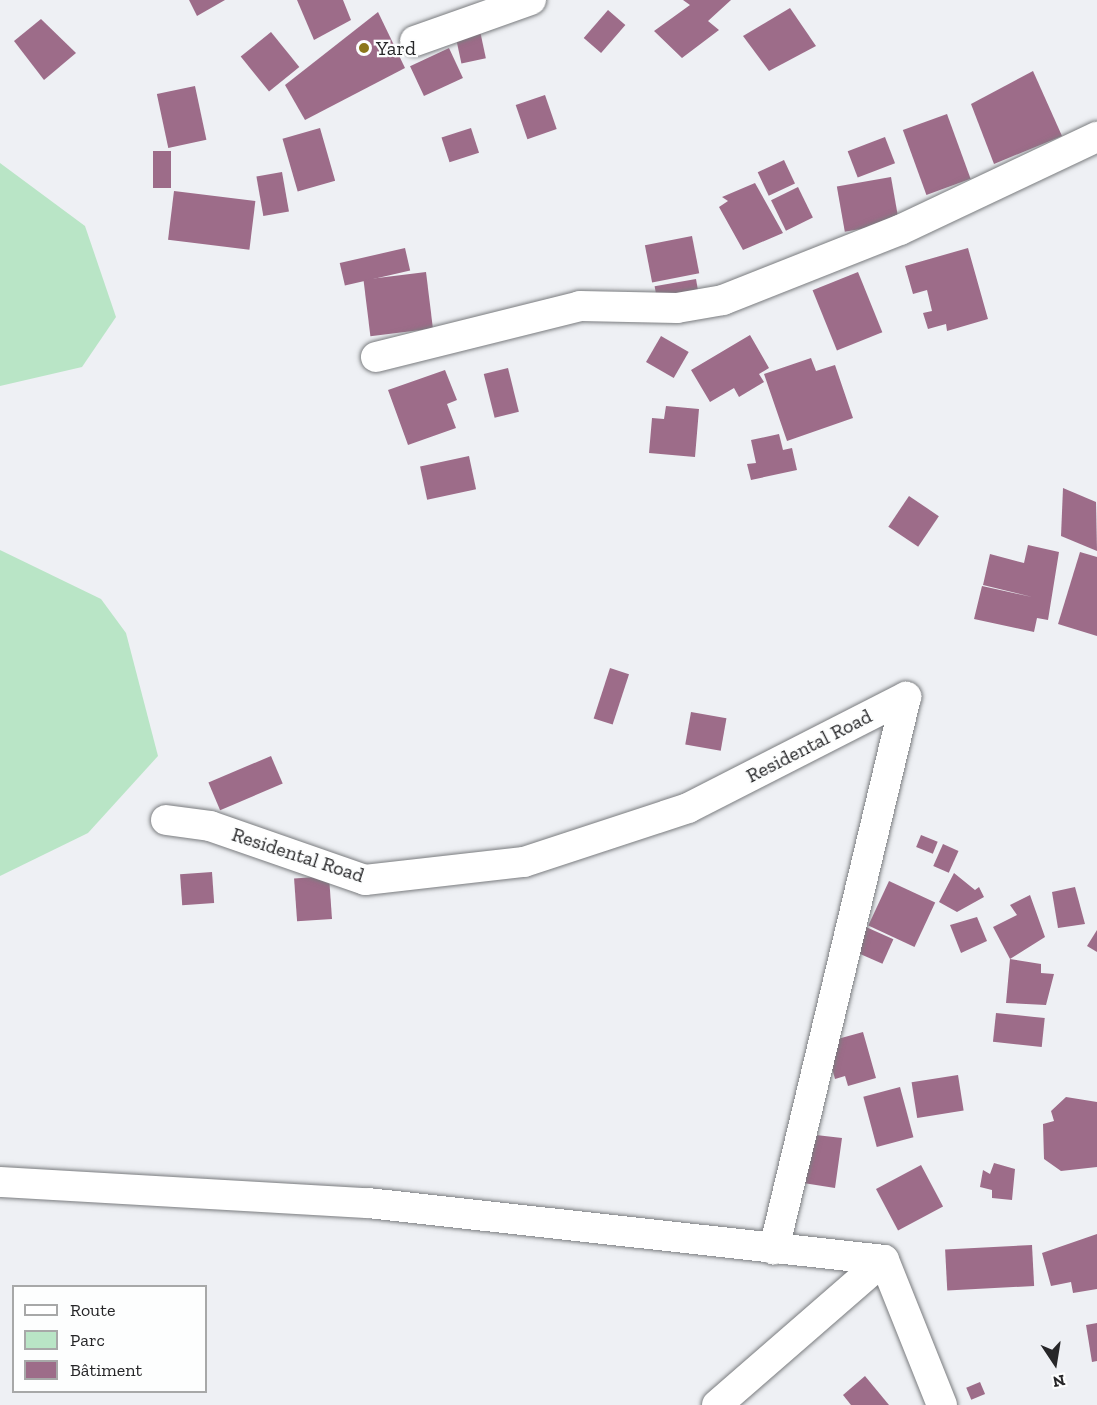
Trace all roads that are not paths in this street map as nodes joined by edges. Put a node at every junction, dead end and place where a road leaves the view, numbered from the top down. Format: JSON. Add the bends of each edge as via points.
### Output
{"nodes":[{"id":1,"x":531,"y":0,"type":"edge"},
{"id":2,"x":415,"y":41,"type":"dead end"},
{"id":3,"x":1097,"y":137,"type":"edge"},
{"id":4,"x":376,"y":357,"type":"dead end"},
{"id":5,"x":166,"y":820,"type":"dead end"},
{"id":6,"x":0,"y":1182,"type":"edge"},
{"id":7,"x":774,"y":1250,"type":"junction"},
{"id":8,"x":884,"y":1260,"type":"junction"},
{"id":9,"x":717,"y":1405,"type":"edge"},
{"id":10,"x":942,"y":1405,"type":"edge"}],
"edges":[{"from":1,"to":2,"type":"street"},
{"from":3,"to":4,"type":"street","via":[[900,230],[723,300],[677,308],[580,306]]},
{"from":5,"to":7,"type":"street","name":"Residental Road","via":[[210,826],[365,880],[524,862],[688,808],[906,697]]},
{"from":6,"to":7,"type":"street","via":[[368,1203]]},
{"from":7,"to":8,"type":"street"},
{"from":8,"to":9,"type":"street"},
{"from":8,"to":10,"type":"street"}]}
